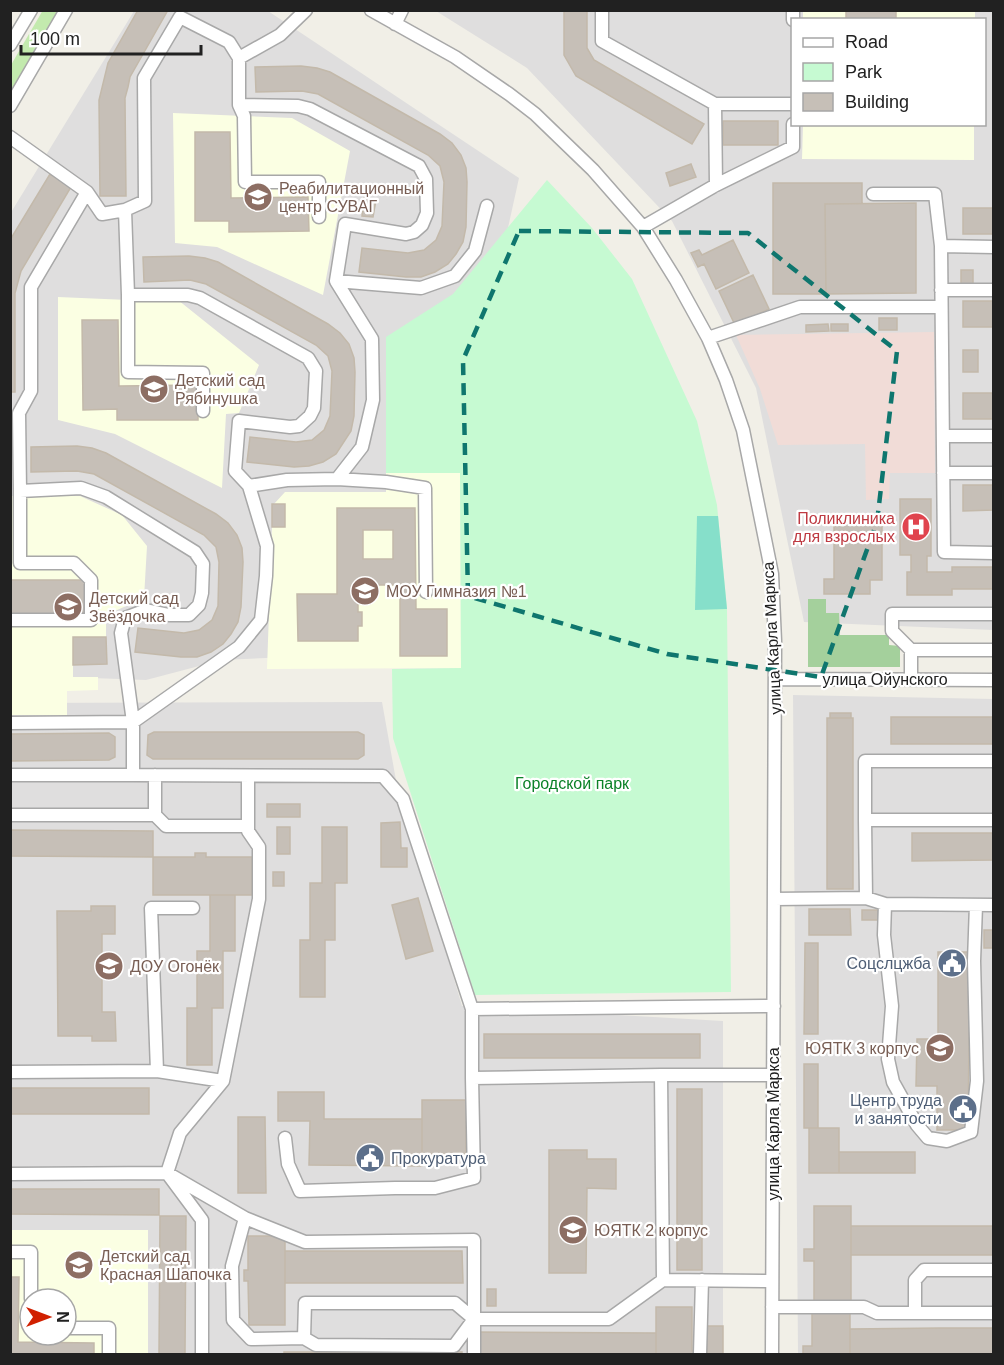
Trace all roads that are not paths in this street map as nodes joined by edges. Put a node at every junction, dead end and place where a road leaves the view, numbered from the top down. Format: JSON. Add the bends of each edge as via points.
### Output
{"nodes":[{"id":1,"x":31,"y":10,"type":"edge"},
{"id":2,"x":66,"y":10,"type":"edge"},
{"id":3,"x":306,"y":10,"type":"edge"},
{"id":4,"x":371,"y":10,"type":"edge"},
{"id":5,"x":402,"y":10,"type":"edge"},
{"id":6,"x":602,"y":10,"type":"edge"},
{"id":7,"x":395,"y":24,"type":"junction"},
{"id":8,"x":10,"y":45,"type":"edge"},
{"id":9,"x":239,"y":58,"type":"junction"},
{"id":10,"x":715,"y":104,"type":"junction"},
{"id":11,"x":791,"y":104,"type":"edge"},
{"id":12,"x":239,"y":105,"type":"junction"},
{"id":13,"x":10,"y":106,"type":"edge"},
{"id":14,"x":793,"y":126,"type":"edge"},
{"id":15,"x":10,"y":137,"type":"edge"},
{"id":16,"x":716,"y":185,"type":"junction"},
{"id":17,"x":87,"y":192,"type":"junction"},
{"id":18,"x":873,"y":194,"type":"dead end"},
{"id":19,"x":487,"y":206,"type":"dead end"},
{"id":20,"x":125,"y":210,"type":"junction"},
{"id":21,"x":319,"y":217,"type":"dead end"},
{"id":22,"x":644,"y":227,"type":"junction"},
{"id":23,"x":941,"y":246,"type":"junction"},
{"id":24,"x":993,"y":247,"type":"edge"},
{"id":25,"x":336,"y":281,"type":"junction"},
{"id":26,"x":941,"y":290,"type":"junction"},
{"id":27,"x":993,"y":290,"type":"edge"},
{"id":28,"x":128,"y":295,"type":"junction"},
{"id":29,"x":941,"y":307,"type":"junction"},
{"id":30,"x":708,"y":338,"type":"junction"},
{"id":31,"x":203,"y":411,"type":"dead end"},
{"id":32,"x":15,"y":412,"type":"edge"},
{"id":33,"x":993,"y":435,"type":"edge"},
{"id":34,"x":943,"y":436,"type":"junction"},
{"id":35,"x":943,"y":472,"type":"junction"},
{"id":36,"x":993,"y":472,"type":"edge"},
{"id":37,"x":337,"y":479,"type":"junction"},
{"id":38,"x":249,"y":486,"type":"junction"},
{"id":39,"x":20,"y":491,"type":"junction"},
{"id":40,"x":993,"y":553,"type":"edge"},
{"id":41,"x":426,"y":592,"type":"dead end"},
{"id":42,"x":993,"y":614,"type":"edge"},
{"id":43,"x":10,"y":620,"type":"edge"},
{"id":44,"x":911,"y":650,"type":"junction"},
{"id":45,"x":993,"y":650,"type":"edge"},
{"id":46,"x":776,"y":679,"type":"junction"},
{"id":47,"x":911,"y":680,"type":"junction"},
{"id":48,"x":993,"y":680,"type":"edge"},
{"id":49,"x":133,"y":722,"type":"junction"},
{"id":50,"x":10,"y":723,"type":"edge"},
{"id":51,"x":993,"y":761,"type":"edge"},
{"id":52,"x":10,"y":775,"type":"edge"},
{"id":53,"x":133,"y":775,"type":"junction"},
{"id":54,"x":155,"y":775,"type":"junction"},
{"id":55,"x":248,"y":776,"type":"junction"},
{"id":56,"x":10,"y":815,"type":"edge"},
{"id":57,"x":155,"y":815,"type":"junction"},
{"id":58,"x":865,"y":819,"type":"junction"},
{"id":59,"x":993,"y":820,"type":"edge"},
{"id":60,"x":248,"y":826,"type":"junction"},
{"id":61,"x":866,"y":898,"type":"junction"},
{"id":62,"x":774,"y":899,"type":"junction"},
{"id":63,"x":885,"y":904,"type":"junction"},
{"id":64,"x":976,"y":905,"type":"junction"},
{"id":65,"x":993,"y":905,"type":"edge"},
{"id":66,"x":194,"y":908,"type":"dead end"},
{"id":67,"x":774,"y":1006,"type":"junction"},
{"id":68,"x":472,"y":1009,"type":"junction"},
{"id":69,"x":157,"y":1071,"type":"junction"},
{"id":70,"x":10,"y":1072,"type":"edge"},
{"id":71,"x":661,"y":1075,"type":"junction"},
{"id":72,"x":773,"y":1075,"type":"junction"},
{"id":73,"x":472,"y":1078,"type":"junction"},
{"id":74,"x":223,"y":1081,"type":"junction"},
{"id":75,"x":285,"y":1138,"type":"dead end"},
{"id":76,"x":167,"y":1173,"type":"junction"},
{"id":77,"x":10,"y":1174,"type":"edge"},
{"id":78,"x":245,"y":1218,"type":"junction"},
{"id":79,"x":10,"y":1252,"type":"edge"},
{"id":80,"x":993,"y":1270,"type":"edge"},
{"id":81,"x":663,"y":1280,"type":"junction"},
{"id":82,"x":702,"y":1280,"type":"junction"},
{"id":83,"x":772,"y":1281,"type":"junction"},
{"id":84,"x":31,"y":1287,"type":"edge"},
{"id":85,"x":772,"y":1307,"type":"junction"},
{"id":86,"x":915,"y":1313,"type":"junction"},
{"id":87,"x":993,"y":1313,"type":"edge"},
{"id":88,"x":474,"y":1319,"type":"junction"},
{"id":89,"x":78,"y":1328,"type":"edge"},
{"id":90,"x":304,"y":1338,"type":"junction"},
{"id":91,"x":109,"y":1354,"type":"edge"},
{"id":92,"x":202,"y":1354,"type":"edge"},
{"id":93,"x":474,"y":1354,"type":"edge"},
{"id":94,"x":700,"y":1354,"type":"edge"},
{"id":95,"x":772,"y":1354,"type":"edge"}],
"edges":[{"from":1,"to":8,"type":"street"},
{"from":2,"to":13,"type":"street"},
{"from":3,"to":9,"type":"street","via":[[280,35]]},
{"from":4,"to":7,"type":"street","name":"улица Карла Маркса"},
{"from":5,"to":7,"type":"street"},
{"from":6,"to":10,"type":"street","via":[[602,41]]},
{"from":7,"to":22,"type":"street","name":"улица Карла Маркса","via":[[455,57],[535,114]]},
{"from":9,"to":12,"type":"street"},
{"from":9,"to":20,"type":"street","via":[[229,42],[180,17],[144,78],[145,201]]},
{"from":10,"to":11,"type":"street"},
{"from":10,"to":16,"type":"street"},
{"from":12,"to":21,"type":"street","via":[[244,116],[244,182],[319,182]]},
{"from":12,"to":25,"type":"street","via":[[310,109],[419,166],[426,179],[427,213],[422,225],[406,234],[345,224]]},
{"from":14,"to":16,"type":"street","via":[[793,147]]},
{"from":15,"to":17,"type":"street"},
{"from":16,"to":22,"type":"street"},
{"from":17,"to":20,"type":"street","via":[[102,214]]},
{"from":17,"to":32,"type":"street","via":[[31,287],[31,391]]},
{"from":18,"to":23,"type":"street","via":[[935,194]]},
{"from":19,"to":25,"type":"street","via":[[475,251],[455,276],[421,288]]},
{"from":20,"to":28,"type":"street"},
{"from":22,"to":30,"type":"street","name":"улица Карла Маркса"},
{"from":23,"to":24,"type":"street"},
{"from":23,"to":26,"type":"street"},
{"from":25,"to":37,"type":"street","via":[[372,339],[373,390],[362,447]]},
{"from":26,"to":27,"type":"street"},
{"from":26,"to":29,"type":"street"},
{"from":28,"to":31,"type":"street","via":[[128,372],[203,373]]},
{"from":28,"to":38,"type":"street","via":[[200,298],[308,358],[316,370],[314,408],[299,426],[239,421],[235,471]]},
{"from":29,"to":30,"type":"street","via":[[800,307]]},
{"from":29,"to":34,"type":"street"},
{"from":30,"to":46,"type":"street","name":"улица Карла Маркса","via":[[743,430],[772,574]]},
{"from":32,"to":39,"type":"street"},
{"from":33,"to":34,"type":"street"},
{"from":34,"to":35,"type":"street"},
{"from":35,"to":36,"type":"street"},
{"from":35,"to":40,"type":"street","via":[[944,552]]},
{"from":37,"to":38,"type":"street"},
{"from":37,"to":41,"type":"street","via":[[425,488]]},
{"from":38,"to":49,"type":"street","via":[[267,546],[261,620],[239,647]]},
{"from":39,"to":43,"type":"street","via":[[20,563],[74,563],[92,580],[92,620]]},
{"from":39,"to":49,"type":"street","via":[[81,488],[106,497],[195,552],[203,564],[199,605],[189,615],[146,610],[125,618],[121,633]]},
{"from":42,"to":44,"type":"street","via":[[892,614],[892,631]]},
{"from":44,"to":45,"type":"street"},
{"from":44,"to":47,"type":"street"},
{"from":46,"to":47,"type":"street","name":"улица Ойунского"},
{"from":46,"to":62,"type":"street","name":"улица Карла Маркса"},
{"from":47,"to":48,"type":"street","name":"улица Ойунского"},
{"from":49,"to":50,"type":"street"},
{"from":49,"to":53,"type":"street"},
{"from":51,"to":58,"type":"street","via":[[865,761]]},
{"from":52,"to":53,"type":"street"},
{"from":53,"to":54,"type":"street"},
{"from":54,"to":55,"type":"street"},
{"from":54,"to":57,"type":"street"},
{"from":55,"to":60,"type":"street"},
{"from":55,"to":68,"type":"street","via":[[383,776],[403,799]]},
{"from":56,"to":57,"type":"street"},
{"from":57,"to":60,"type":"street","via":[[166,826]]},
{"from":58,"to":59,"type":"street"},
{"from":58,"to":61,"type":"street"},
{"from":60,"to":74,"type":"street","via":[[259,847],[259,899]]},
{"from":61,"to":62,"type":"street"},
{"from":61,"to":63,"type":"street"},
{"from":62,"to":67,"type":"street","name":"улица Карла Маркса"},
{"from":63,"to":64,"type":"street"},
{"from":63,"to":64,"type":"street","via":[[892,1006],[888,1059],[893,1082],[928,1138],[947,1141],[970,1132],[973,1117],[977,1081]]},
{"from":64,"to":65,"type":"street"},
{"from":66,"to":69,"type":"street","via":[[151,908]]},
{"from":67,"to":68,"type":"street"},
{"from":67,"to":72,"type":"street","name":"улица Карла Маркса"},
{"from":68,"to":73,"type":"street"},
{"from":69,"to":70,"type":"street"},
{"from":69,"to":74,"type":"street"},
{"from":71,"to":72,"type":"street"},
{"from":71,"to":73,"type":"street"},
{"from":71,"to":81,"type":"street"},
{"from":72,"to":83,"type":"street","name":"улица Карла Маркса"},
{"from":73,"to":75,"type":"street","via":[[474,1178],[435,1188],[300,1191],[288,1164]]},
{"from":74,"to":76,"type":"street","via":[[180,1133]]},
{"from":76,"to":77,"type":"street"},
{"from":76,"to":78,"type":"street"},
{"from":76,"to":92,"type":"street","via":[[202,1220]]},
{"from":78,"to":88,"type":"street","via":[[305,1242],[474,1240]]},
{"from":78,"to":90,"type":"street","via":[[232,1266],[233,1320],[251,1339]]},
{"from":79,"to":84,"type":"street","via":[[31,1252]]},
{"from":80,"to":86,"type":"street","via":[[924,1270],[915,1280]]},
{"from":81,"to":82,"type":"street"},
{"from":81,"to":88,"type":"street","via":[[609,1319]]},
{"from":82,"to":83,"type":"street"},
{"from":82,"to":94,"type":"street"},
{"from":83,"to":85,"type":"street","name":"улица Карла Маркса"},
{"from":85,"to":86,"type":"street","via":[[864,1307],[877,1313]]},
{"from":85,"to":95,"type":"street","name":"улица Карла Маркса"},
{"from":86,"to":87,"type":"street"},
{"from":88,"to":90,"type":"street","via":[[454,1346],[316,1345]]},
{"from":88,"to":90,"type":"street","via":[[455,1303],[305,1303]]},
{"from":88,"to":93,"type":"street"},
{"from":89,"to":91,"type":"street","via":[[109,1328]]}]}
